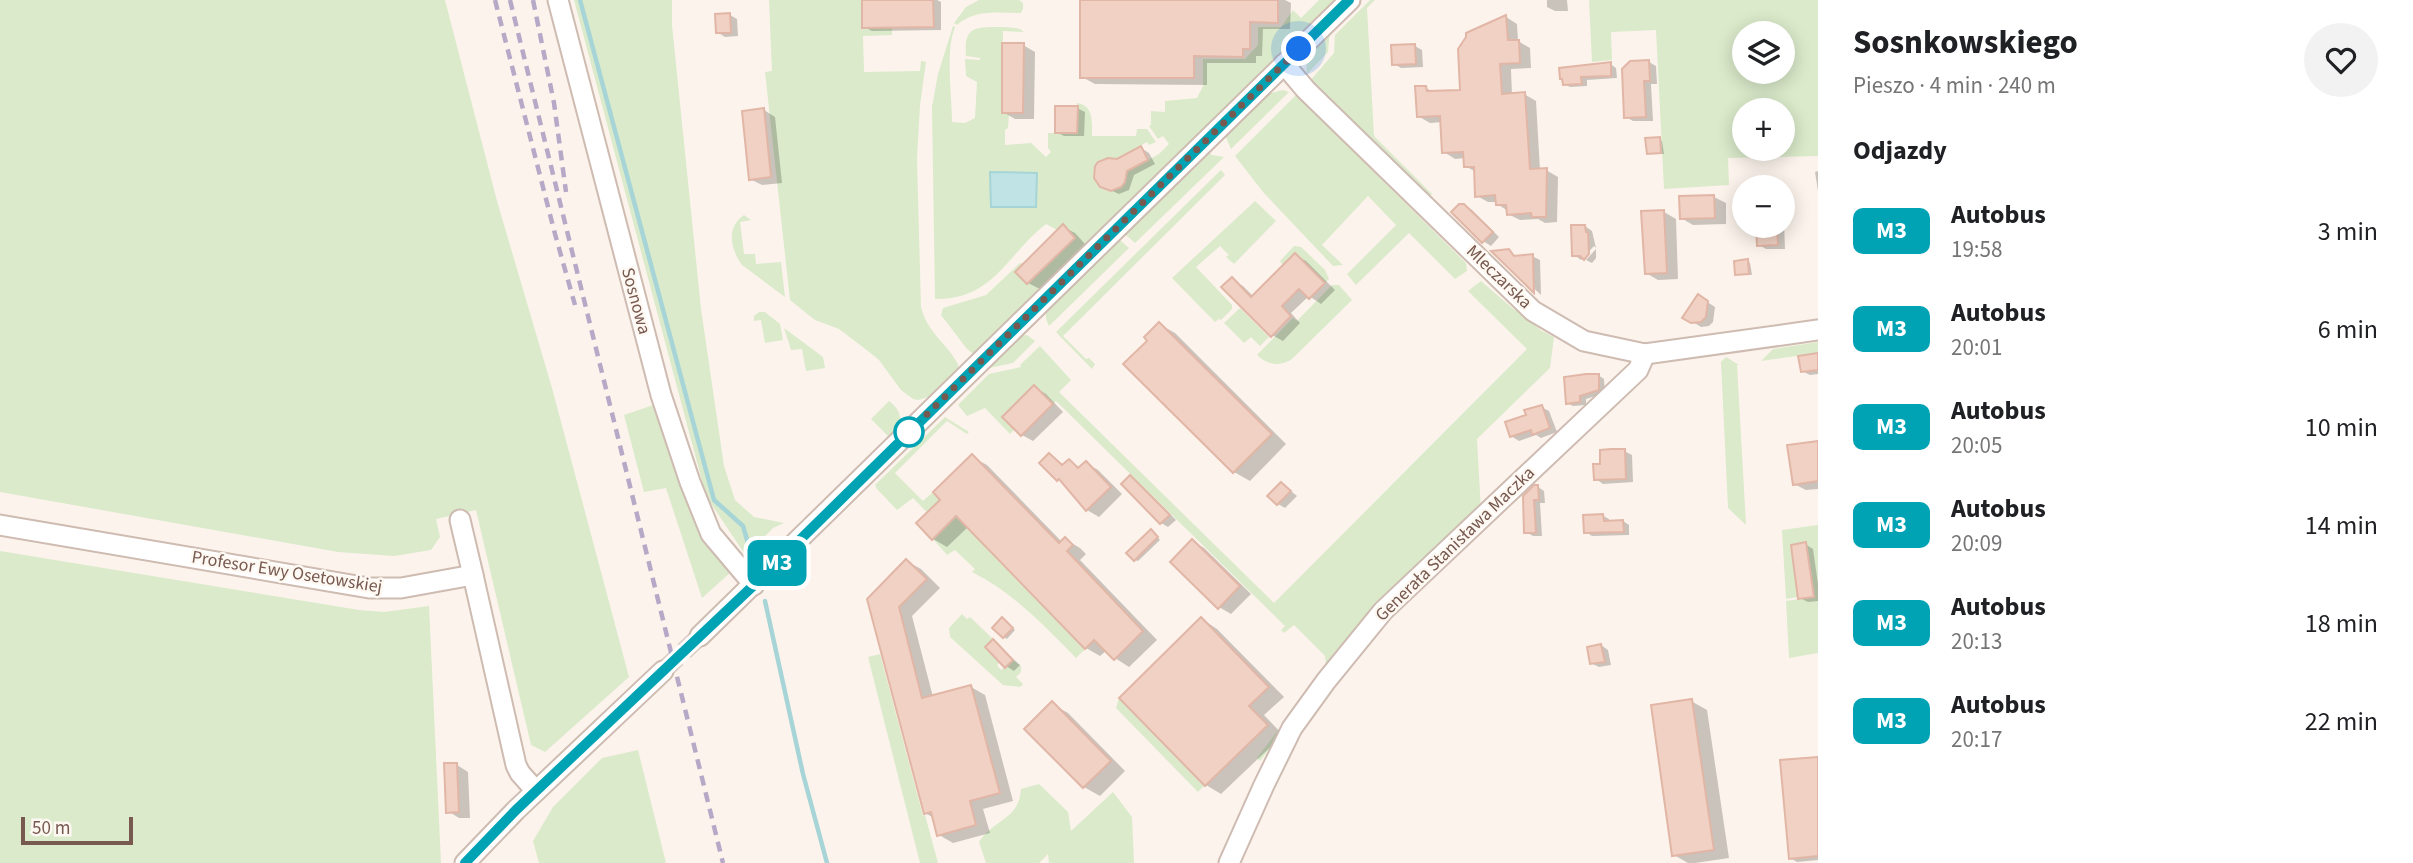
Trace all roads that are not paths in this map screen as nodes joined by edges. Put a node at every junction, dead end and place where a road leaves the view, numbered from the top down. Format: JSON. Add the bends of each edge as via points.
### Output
{"nodes":[{"id":1,"x":558,"y":0,"type":"edge"},
{"id":2,"x":1350,"y":0,"type":"edge"},
{"id":3,"x":1284,"y":64,"type":"junction"},
{"id":4,"x":1818,"y":330,"type":"edge"},
{"id":5,"x":1645,"y":354,"type":"junction"},
{"id":6,"x":460,"y":520,"type":"dead end"},
{"id":7,"x":0,"y":526,"type":"edge"},
{"id":8,"x":473,"y":575,"type":"junction"},
{"id":9,"x":754,"y":585,"type":"junction"},
{"id":10,"x":700,"y":636,"type":"tunnel mouth"},
{"id":11,"x":663,"y":671,"type":"tunnel mouth"},
{"id":12,"x":536,"y":791,"type":"junction"},
{"id":13,"x":465,"y":863,"type":"edge"},
{"id":14,"x":1229,"y":863,"type":"edge"}],
"edges":[{"from":1,"to":9,"type":"street","name":"Sosnowa","via":[[661,395],[686,470],[710,534]]},
{"from":2,"to":3,"type":"street"},
{"from":3,"to":5,"type":"street","name":"Mleczarska","via":[[1533,311],[1584,341]]},
{"from":3,"to":9,"type":"street"},
{"from":4,"to":5,"type":"street","name":"Mleczarska"},
{"from":5,"to":14,"type":"street","name":"Generała Stanisława Maczka","via":[[1638,370],[1383,611],[1350,651],[1292,728]]},
{"from":6,"to":8,"type":"street"},
{"from":7,"to":8,"type":"street","name":"Profesor Ewy Osetowskiej","via":[[369,589]]},
{"from":8,"to":12,"type":"street","via":[[516,765]]},
{"from":9,"to":10,"type":"street"},
{"from":11,"to":12,"type":"street"},
{"from":12,"to":13,"type":"street"}]}
